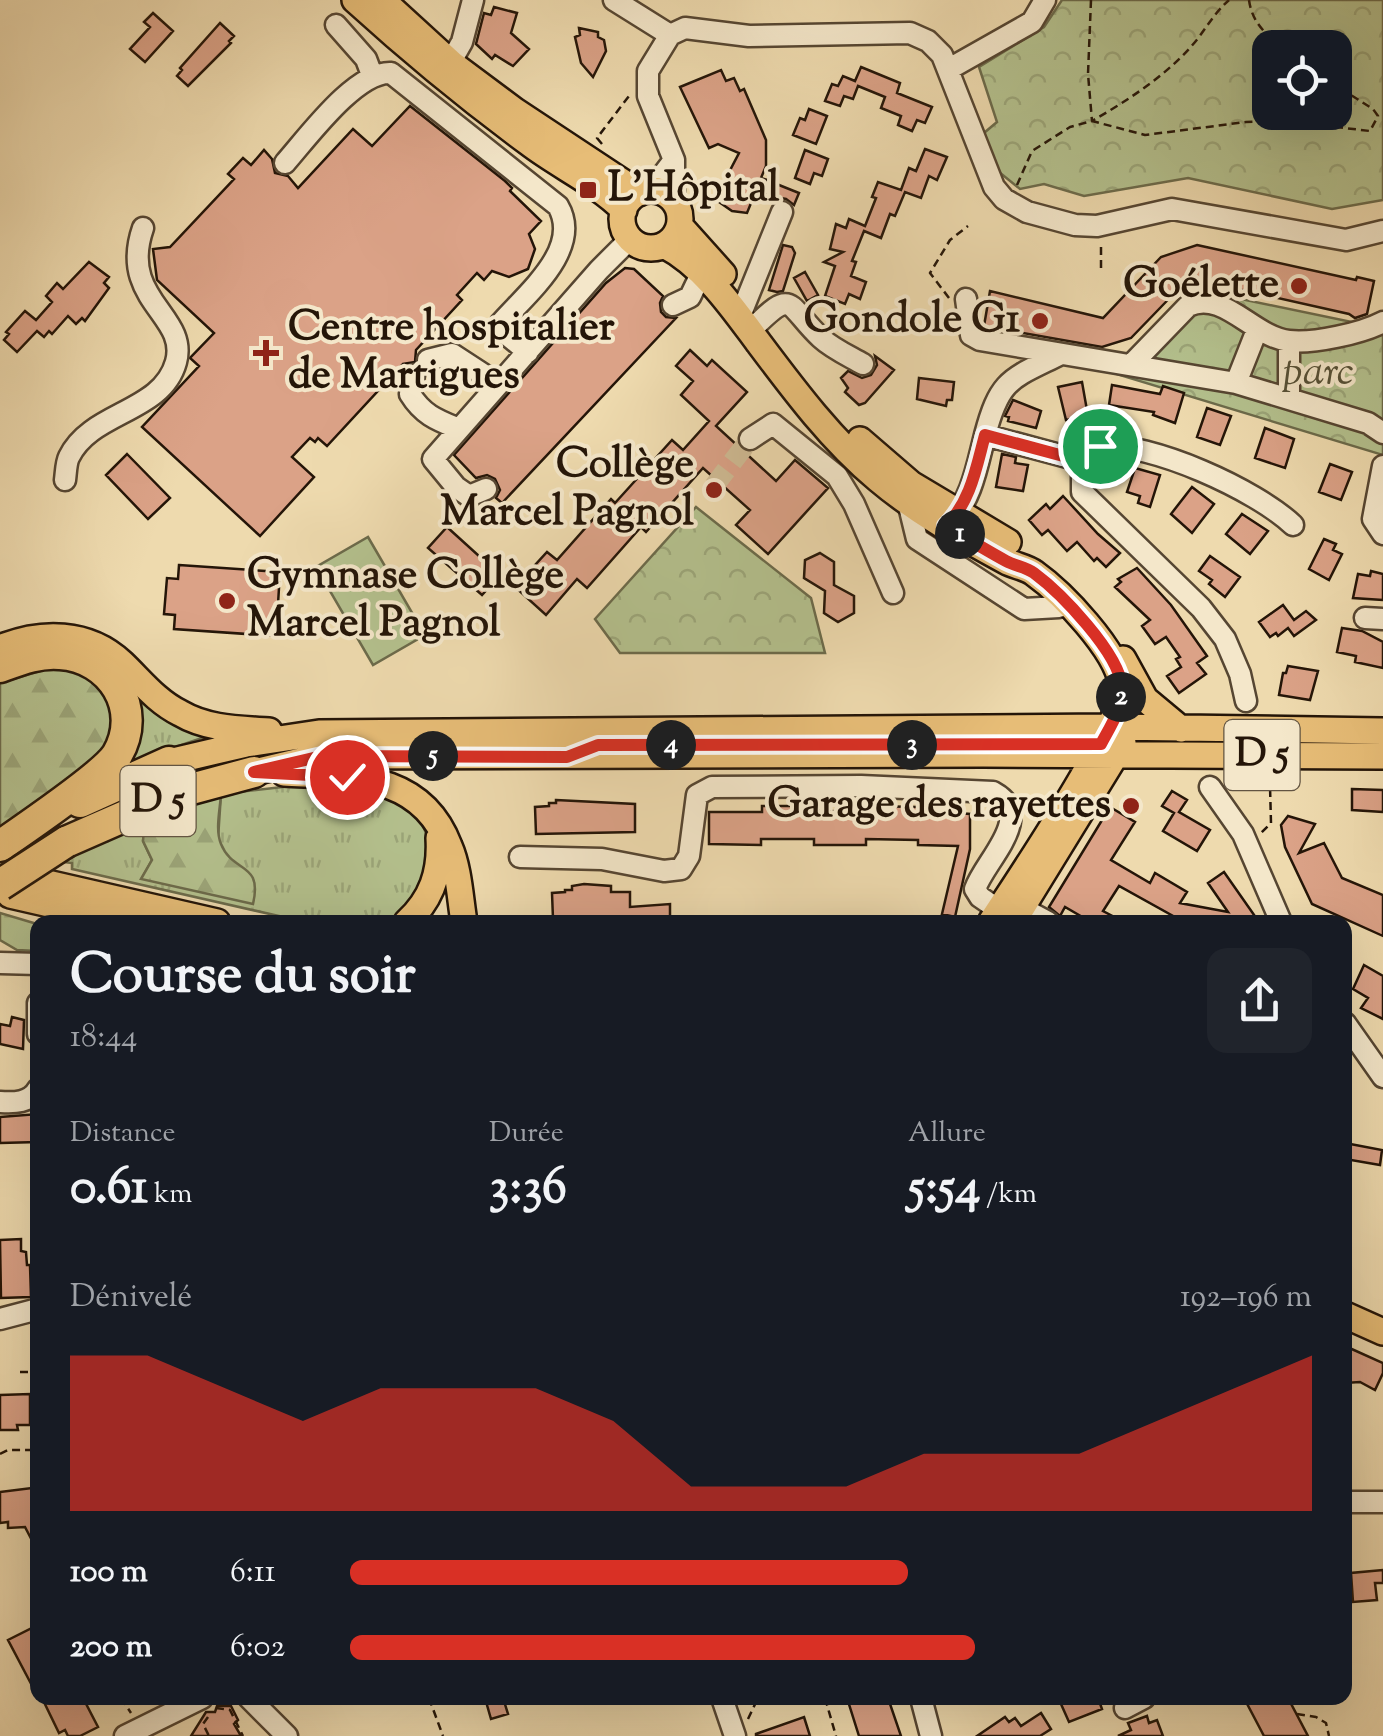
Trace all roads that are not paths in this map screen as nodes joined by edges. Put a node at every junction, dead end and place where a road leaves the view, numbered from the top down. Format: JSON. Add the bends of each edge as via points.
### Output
{"nodes":[{"id":1,"x":355,"y":0,"type":"edge"},
{"id":2,"x":473,"y":0,"type":"edge"},
{"id":3,"x":614,"y":0,"type":"edge"},
{"id":4,"x":1045,"y":0,"type":"edge"},
{"id":5,"x":383,"y":6,"type":"edge"},
{"id":6,"x":336,"y":25,"type":"dead end"},
{"id":7,"x":670,"y":35,"type":"junction"},
{"id":8,"x":949,"y":69,"type":"junction"},
{"id":9,"x":446,"y":70,"type":"junction"},
{"id":10,"x":372,"y":75,"type":"junction"},
{"id":11,"x":284,"y":163,"type":"dead end"},
{"id":12,"x":647,"y":198,"type":"junction"},
{"id":13,"x":782,"y":212,"type":"dead end"},
{"id":14,"x":143,"y":228,"type":"dead end"},
{"id":15,"x":1383,"y":231,"type":"edge"},
{"id":16,"x":672,"y":236,"type":"junction"},
{"id":17,"x":630,"y":240,"type":"junction"},
{"id":18,"x":702,"y":274,"type":"junction"},
{"id":19,"x":966,"y":299,"type":"dead end"},
{"id":20,"x":673,"y":305,"type":"dead end"},
{"id":21,"x":750,"y":317,"type":"junction"},
{"id":22,"x":1383,"y":322,"type":"edge"},
{"id":23,"x":1256,"y":330,"type":"junction"},
{"id":24,"x":1289,"y":341,"type":"junction"},
{"id":25,"x":528,"y":352,"type":"junction"},
{"id":26,"x":1061,"y":354,"type":"junction"},
{"id":27,"x":863,"y":364,"type":"dead end"},
{"id":28,"x":1132,"y":364,"type":"junction"},
{"id":29,"x":1236,"y":383,"type":"junction"},
{"id":30,"x":498,"y":384,"type":"junction"},
{"id":31,"x":1290,"y":398,"type":"junction"},
{"id":32,"x":459,"y":429,"type":"junction"},
{"id":33,"x":1383,"y":432,"type":"edge"},
{"id":34,"x":985,"y":435,"type":"junction"},
{"id":35,"x":750,"y":439,"type":"dead end"},
{"id":36,"x":1082,"y":461,"type":"junction"},
{"id":37,"x":1382,"y":466,"type":"edge"},
{"id":38,"x":65,"y":480,"type":"dead end"},
{"id":39,"x":486,"y":488,"type":"dead end"},
{"id":40,"x":908,"y":502,"type":"junction"},
{"id":41,"x":952,"y":520,"type":"junction"},
{"id":42,"x":1293,"y":524,"type":"dead end"},
{"id":43,"x":1383,"y":534,"type":"edge"},
{"id":44,"x":1010,"y":563,"type":"junction"},
{"id":45,"x":892,"y":593,"type":"dead end"},
{"id":46,"x":1059,"y":608,"type":"junction"},
{"id":47,"x":0,"y":648,"type":"edge"},
{"id":48,"x":0,"y":667,"type":"edge"},
{"id":49,"x":1146,"y":699,"type":"junction"},
{"id":50,"x":1246,"y":701,"type":"dead end"},
{"id":51,"x":1181,"y":729,"type":"junction"},
{"id":52,"x":1271,"y":730,"type":"junction"},
{"id":53,"x":1383,"y":731,"type":"edge"},
{"id":54,"x":320,"y":733,"type":"junction"},
{"id":55,"x":988,"y":737,"type":"junction"},
{"id":56,"x":1112,"y":749,"type":"junction"},
{"id":57,"x":1383,"y":756,"type":"edge"},
{"id":58,"x":567,"y":757,"type":"junction"},
{"id":59,"x":169,"y":762,"type":"joint"},
{"id":60,"x":254,"y":772,"type":"junction"},
{"id":61,"x":1210,"y":787,"type":"dead end"},
{"id":62,"x":438,"y":823,"type":"junction"},
{"id":63,"x":12,"y":838,"type":"edge"},
{"id":64,"x":520,"y":858,"type":"dead end"},
{"id":65,"x":34,"y":880,"type":"dead end"},
{"id":66,"x":5,"y":890,"type":"edge"},
{"id":67,"x":101,"y":915,"type":"edge"},
{"id":68,"x":186,"y":915,"type":"edge"},
{"id":69,"x":413,"y":915,"type":"edge"},
{"id":70,"x":463,"y":915,"type":"edge"},
{"id":71,"x":1020,"y":915,"type":"edge"},
{"id":72,"x":1023,"y":915,"type":"edge"},
{"id":73,"x":1278,"y":915,"type":"edge"},
{"id":74,"x":0,"y":963,"type":"edge"},
{"id":75,"x":30,"y":964,"type":"edge"},
{"id":76,"x":1352,"y":1033,"type":"edge"},
{"id":77,"x":1383,"y":1077,"type":"edge"},
{"id":78,"x":30,"y":1096,"type":"edge"},
{"id":79,"x":0,"y":1102,"type":"edge"},
{"id":80,"x":30,"y":1311,"type":"edge"},
{"id":81,"x":1352,"y":1317,"type":"edge"},
{"id":82,"x":0,"y":1319,"type":"edge"},
{"id":83,"x":1383,"y":1332,"type":"edge"},
{"id":84,"x":1352,"y":1502,"type":"edge"},
{"id":85,"x":1383,"y":1502,"type":"edge"},
{"id":86,"x":188,"y":1705,"type":"edge"},
{"id":87,"x":256,"y":1705,"type":"edge"},
{"id":88,"x":724,"y":1705,"type":"edge"},
{"id":89,"x":923,"y":1705,"type":"edge"},
{"id":90,"x":1130,"y":1705,"type":"edge"},
{"id":91,"x":1124,"y":1708,"type":"dead end"},
{"id":92,"x":125,"y":1736,"type":"edge"},
{"id":93,"x":288,"y":1736,"type":"edge"},
{"id":94,"x":735,"y":1736,"type":"edge"},
{"id":95,"x":932,"y":1736,"type":"edge"}],
"edges":[{"from":1,"to":5,"type":"main road"},
{"from":2,"to":9,"type":"street"},
{"from":3,"to":7,"type":"street"},
{"from":4,"to":8,"type":"street","via":[[1032,22]]},
{"from":5,"to":9,"type":"main road"},
{"from":6,"to":10,"type":"street"},
{"from":7,"to":8,"type":"street","via":[[685,28],[749,36],[910,33],[928,41]]},
{"from":7,"to":12,"type":"street","via":[[648,71],[648,96],[674,160]]},
{"from":8,"to":15,"type":"street","via":[[994,187],[1028,212],[1097,226],[1172,209],[1346,240]]},
{"from":9,"to":12,"type":"main road","via":[[612,198]]},
{"from":10,"to":11,"type":"street"},
{"from":10,"to":25,"type":"street","via":[[391,73],[558,206],[564,225],[555,261],[500,324]]},
{"from":12,"to":16,"type":"main road","via":[[680,215]]},
{"from":12,"to":17,"type":"main road","via":[[623,226]]},
{"from":13,"to":21,"type":"street"},
{"from":14,"to":38,"type":"street","via":[[140,282],[172,328],[176,361],[144,402],[85,438],[69,458]]},
{"from":16,"to":17,"type":"main road","via":[[646,248]]},
{"from":16,"to":18,"type":"main road"},
{"from":16,"to":21,"type":"main road"},
{"from":17,"to":25,"type":"street"},
{"from":18,"to":20,"type":"street","via":[[690,297]]},
{"from":18,"to":21,"type":"main road"},
{"from":19,"to":26,"type":"street","via":[[971,335]]},
{"from":21,"to":27,"type":"street","via":[[786,303],[822,338]]},
{"from":21,"to":40,"type":"main road","via":[[832,434]]},
{"from":21,"to":41,"type":"main road","via":[[857,436]]},
{"from":22,"to":24,"type":"street","via":[[1362,332]]},
{"from":23,"to":24,"type":"street"},
{"from":23,"to":28,"type":"street","via":[[1215,302],[1199,300]]},
{"from":23,"to":29,"type":"street"},
{"from":24,"to":31,"type":"street"},
{"from":25,"to":30,"type":"street"},
{"from":26,"to":28,"type":"street"},
{"from":26,"to":34,"type":"street","via":[[998,392]]},
{"from":28,"to":29,"type":"street"},
{"from":29,"to":31,"type":"street"},
{"from":30,"to":32,"type":"street"},
{"from":30,"to":32,"type":"street","via":[[452,354],[421,367],[410,394],[430,418]]},
{"from":31,"to":33,"type":"street"},
{"from":32,"to":39,"type":"street","via":[[433,459],[469,496]]},
{"from":34,"to":36,"type":"street"},
{"from":34,"to":41,"type":"street","via":[[970,490]]},
{"from":35,"to":45,"type":"street","via":[[773,424],[836,476]]},
{"from":36,"to":42,"type":"street","via":[[1100,446],[1128,448],[1238,486]]},
{"from":36,"to":50,"type":"street","via":[[1082,492],[1225,639]]},
{"from":37,"to":43,"type":"street","via":[[1373,519]]},
{"from":40,"to":41,"type":"main road"},
{"from":40,"to":46,"type":"street","via":[[917,539],[1024,609]]},
{"from":41,"to":44,"type":"main road"},
{"from":41,"to":49,"type":"main road","via":[[1028,554],[1107,636]]},
{"from":44,"to":46,"type":"main road"},
{"from":44,"to":56,"type":"main road","via":[[1031,570],[1062,597],[1113,661],[1123,690]]},
{"from":46,"to":55,"type":"main road","via":[[1095,648],[1106,676],[1103,700],[1087,716],[1045,717]]},
{"from":47,"to":54,"type":"main road","via":[[35,637],[83,640],[110,652],[162,702],[196,720]]},
{"from":48,"to":63,"type":"highway","via":[[42,654],[81,658],[114,679],[126,716],[122,743],[108,766]]},
{"from":49,"to":51,"type":"main road"},
{"from":49,"to":56,"type":"main road"},
{"from":51,"to":52,"type":"main road","number":"D 5"},
{"from":51,"to":56,"type":"main road","number":"D 5"},
{"from":52,"to":53,"type":"main road","number":"D 5"},
{"from":52,"to":56,"type":"main road"},
{"from":54,"to":55,"type":"main road","number":"D 5"},
{"from":54,"to":59,"type":"main road","number":"D 5"},
{"from":55,"to":56,"type":"main road","number":"D 5"},
{"from":55,"to":56,"type":"main road","number":"D 5","via":[[1067,754]]},
{"from":55,"to":58,"type":"main road","number":"D 5"},
{"from":56,"to":57,"type":"main road","number":"D 5"},
{"from":56,"to":58,"type":"main road","via":[[598,745]]},
{"from":56,"to":72,"type":"main road"},
{"from":58,"to":60,"type":"main road","number":"D 5","via":[[322,756]]},
{"from":59,"to":63,"type":"highway","number":"D 5"},
{"from":60,"to":62,"type":"main road","via":[[396,787],[419,799]]},
{"from":60,"to":66,"type":"highway","number":"D 5","bridge":true,"via":[[180,792],[66,842]]},
{"from":61,"to":73,"type":"street","via":[[1246,841]]},
{"from":62,"to":69,"type":"main road","via":[[437,876]]},
{"from":62,"to":70,"type":"main road","via":[[454,862]]},
{"from":64,"to":71,"type":"street","via":[[681,869],[689,856],[696,795],[712,787],[993,792],[1004,798],[1012,819],[975,890]]},
{"from":65,"to":68,"type":"main road"},
{"from":66,"to":67,"type":"main road"},
{"from":74,"to":75,"type":"street"},
{"from":76,"to":77,"type":"street"},
{"from":78,"to":79,"type":"street"},
{"from":80,"to":82,"type":"street"},
{"from":81,"to":83,"type":"main road"},
{"from":84,"to":85,"type":"street"},
{"from":86,"to":92,"type":"street"},
{"from":87,"to":93,"type":"street"},
{"from":88,"to":94,"type":"street"},
{"from":89,"to":95,"type":"street"},
{"from":90,"to":91,"type":"street"}]}
